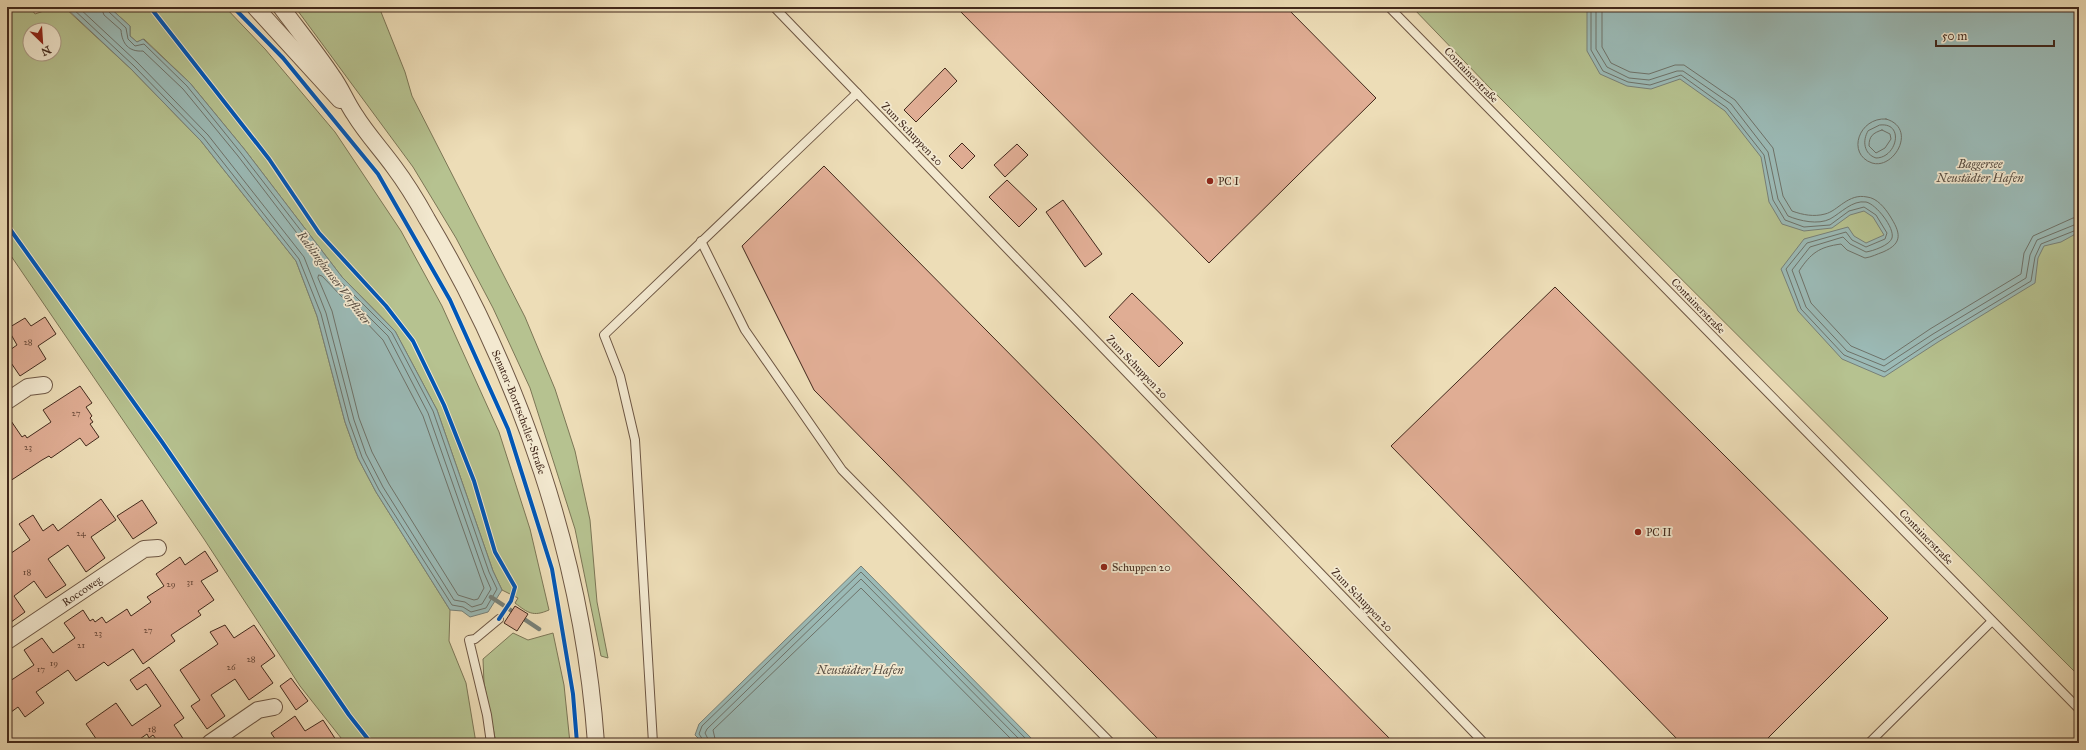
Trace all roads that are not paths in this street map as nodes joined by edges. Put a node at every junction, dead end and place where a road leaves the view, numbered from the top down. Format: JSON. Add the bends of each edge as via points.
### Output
{"nodes":[{"id":1,"x":255,"y":7,"type":"edge"},
{"id":2,"x":281,"y":7,"type":"edge"},
{"id":3,"x":774,"y":7,"type":"edge"},
{"id":4,"x":1389,"y":7,"type":"edge"},
{"id":5,"x":857,"y":93,"type":"junction"},
{"id":6,"x":355,"y":115,"type":"junction"},
{"id":7,"x":701,"y":241,"type":"junction"},
{"id":8,"x":44,"y":385,"type":"dead end"},
{"id":9,"x":7,"y":401,"type":"edge"},
{"id":10,"x":158,"y":548,"type":"dead end"},
{"id":11,"x":499,"y":619,"type":"dead end"},
{"id":12,"x":1992,"y":621,"type":"junction"},
{"id":13,"x":7,"y":641,"type":"edge"},
{"id":14,"x":274,"y":707,"type":"dead end"},
{"id":15,"x":2079,"y":709,"type":"edge"},
{"id":16,"x":210,"y":743,"type":"edge"},
{"id":17,"x":491,"y":743,"type":"edge"},
{"id":18,"x":596,"y":743,"type":"edge"},
{"id":19,"x":653,"y":743,"type":"edge"},
{"id":20,"x":1111,"y":743,"type":"edge"},
{"id":21,"x":1484,"y":743,"type":"edge"},
{"id":22,"x":1869,"y":743,"type":"edge"}],
"edges":[{"from":1,"to":6,"type":"street","name":"Senator-Borttscheller-Straße"},
{"from":2,"to":6,"type":"street","name":"Senator-Borttscheller-Straße","via":[[333,77]]},
{"from":3,"to":5,"type":"lane","name":"Zum Schuppen 20"},
{"from":4,"to":12,"type":"lane","name":"Containerstraße"},
{"from":5,"to":7,"type":"lane"},
{"from":5,"to":21,"type":"lane","name":"Zum Schuppen 20"},
{"from":6,"to":18,"type":"street","name":"Senator-Borttscheller-Straße","via":[[399,175],[450,260],[489,337],[525,424],[558,522],[581,622]]},
{"from":7,"to":19,"type":"lane","via":[[604,335],[620,376],[635,440]]},
{"from":7,"to":20,"type":"lane","via":[[746,330],[842,470]]},
{"from":8,"to":9,"type":"street","via":[[28,387]]},
{"from":10,"to":13,"type":"street","name":"Roccoweg","via":[[144,549]]},
{"from":11,"to":17,"type":"lane","via":[[475,639],[468,640],[487,715]]},
{"from":12,"to":15,"type":"lane","name":"Containerstraße"},
{"from":12,"to":22,"type":"lane"},
{"from":14,"to":16,"type":"street","via":[[258,710]]}]}
